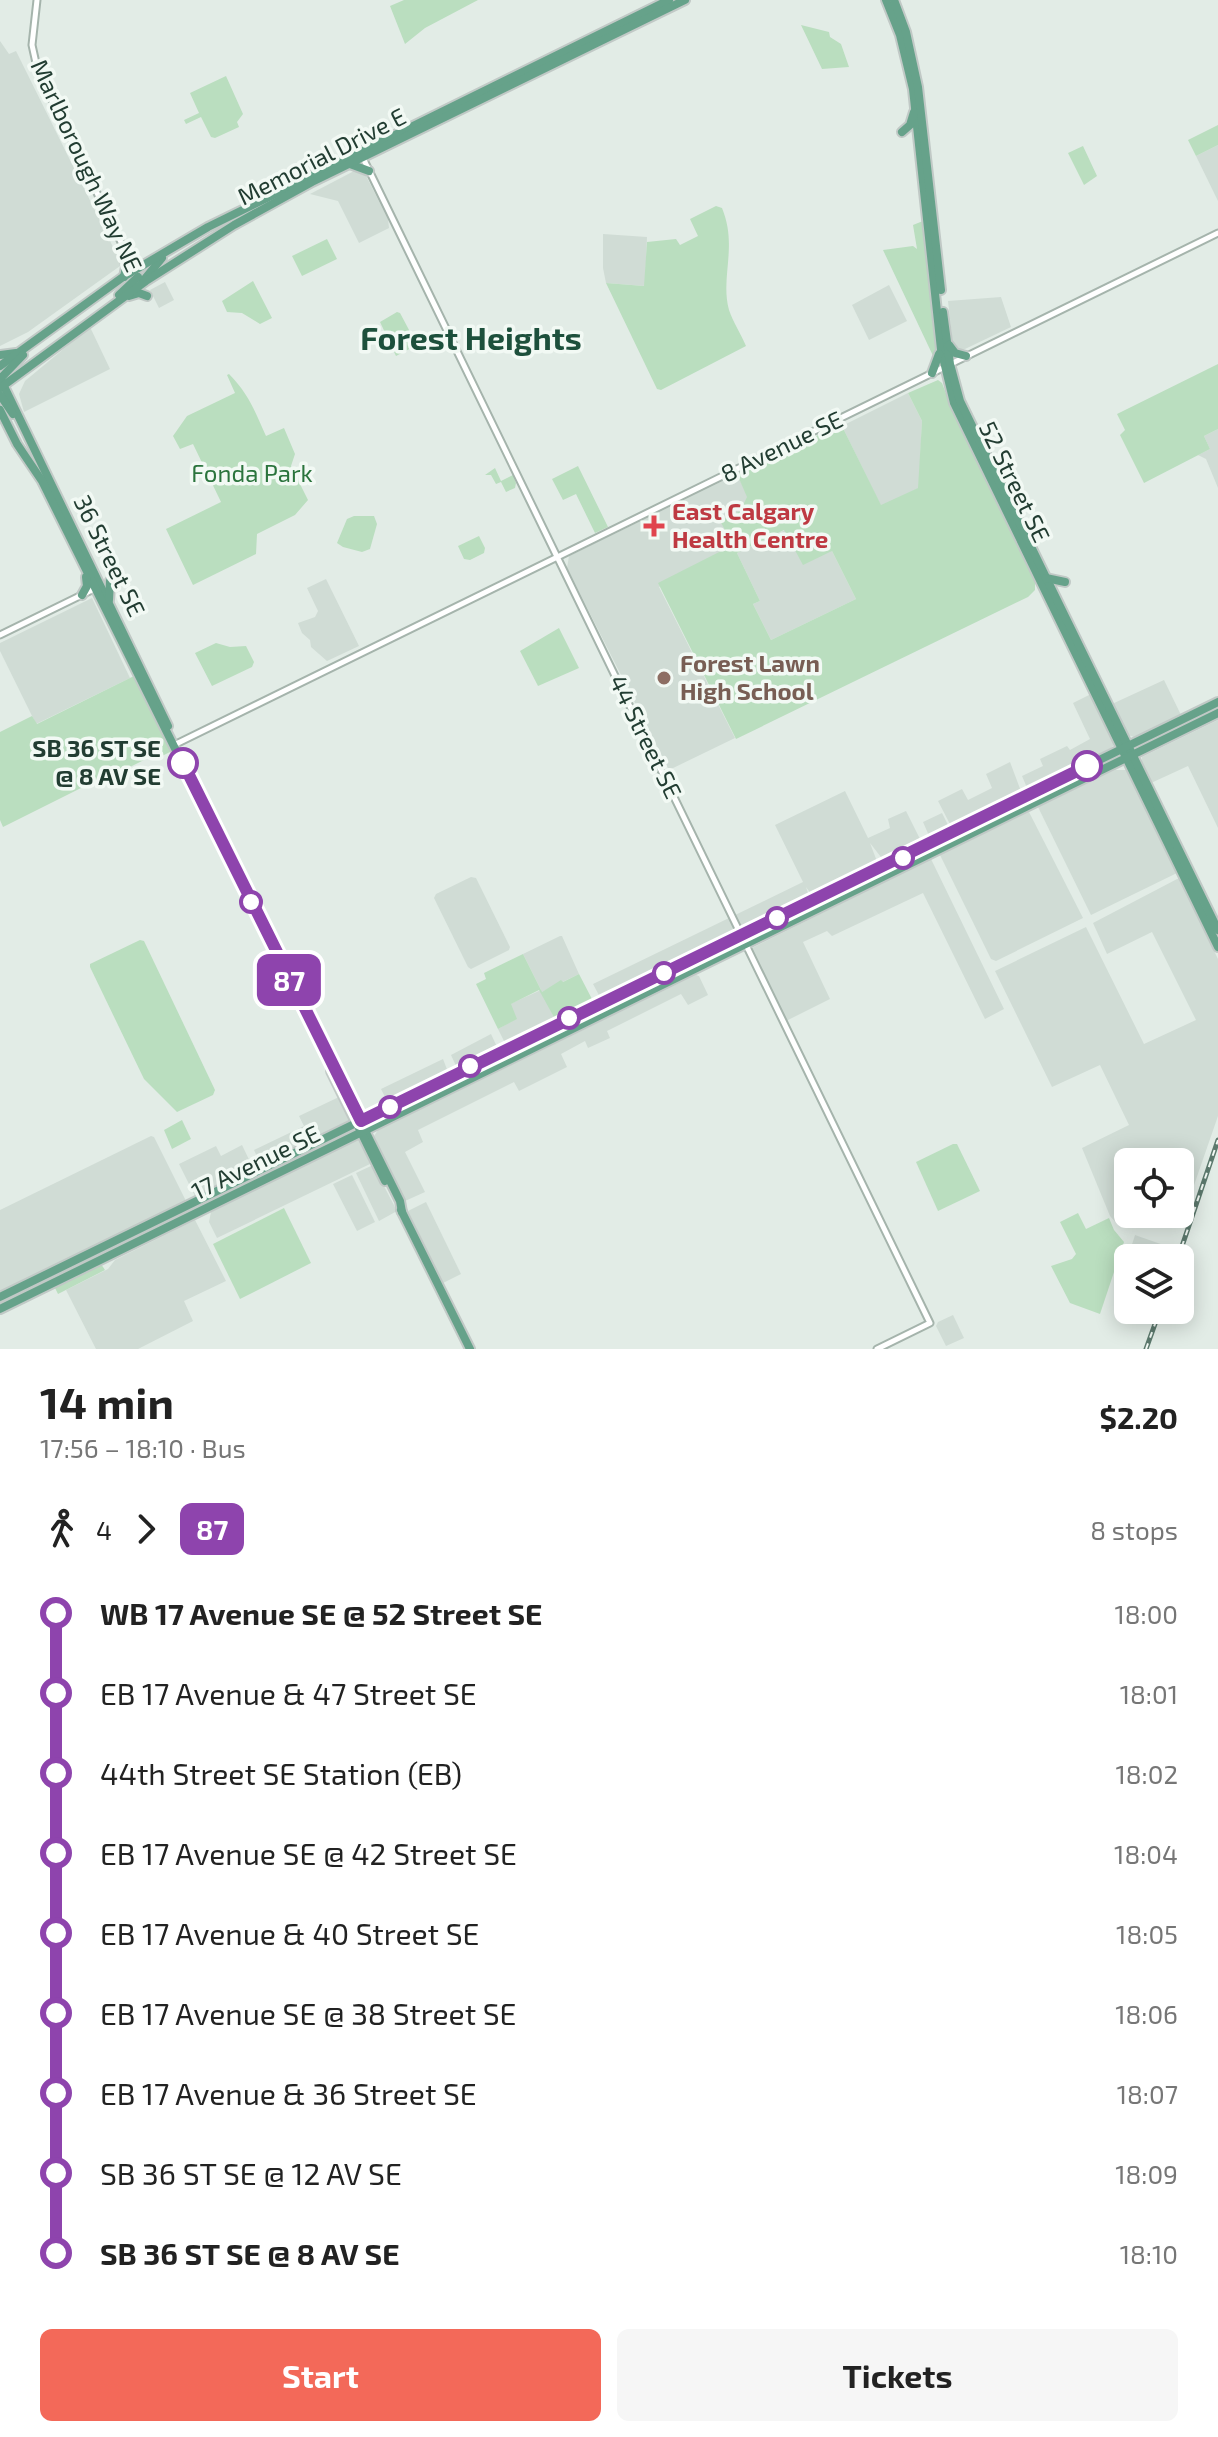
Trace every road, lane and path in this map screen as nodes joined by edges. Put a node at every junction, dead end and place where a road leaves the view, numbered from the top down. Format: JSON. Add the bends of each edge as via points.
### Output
{"nodes":[{"id":1,"x":37,"y":0,"type":"edge"},
{"id":2,"x":669,"y":0,"type":"edge"},
{"id":3,"x":685,"y":0,"type":"edge"},
{"id":4,"x":886,"y":0,"type":"edge"},
{"id":5,"x":894,"y":0,"type":"edge"},
{"id":6,"x":915,"y":107,"type":"junction"},
{"id":7,"x":902,"y":132,"type":"dead end"},
{"id":8,"x":362,"y":154,"type":"junction"},
{"id":9,"x":349,"y":164,"type":"junction"},
{"id":10,"x":369,"y":171,"type":"junction"},
{"id":11,"x":1218,"y":233,"type":"edge"},
{"id":12,"x":174,"y":246,"type":"junction"},
{"id":13,"x":124,"y":249,"type":"junction"},
{"id":14,"x":123,"y":277,"type":"junction"},
{"id":15,"x":138,"y":277,"type":"junction"},
{"id":16,"x":147,"y":296,"type":"dead end"},
{"id":17,"x":125,"y":297,"type":"junction"},
{"id":18,"x":93,"y":320,"type":"junction"},
{"id":19,"x":37,"y":341,"type":"junction"},
{"id":20,"x":944,"y":345,"type":"junction"},
{"id":21,"x":21,"y":352,"type":"junction"},
{"id":22,"x":0,"y":355,"type":"edge"},
{"id":23,"x":966,"y":356,"type":"junction"},
{"id":24,"x":947,"y":365,"type":"junction"},
{"id":25,"x":0,"y":366,"type":"edge"},
{"id":26,"x":24,"y":371,"type":"junction"},
{"id":27,"x":930,"y":374,"type":"junction"},
{"id":28,"x":947,"y":381,"type":"junction"},
{"id":29,"x":1,"y":384,"type":"edge"},
{"id":30,"x":13,"y":404,"type":"junction"},
{"id":31,"x":0,"y":410,"type":"edge"},
{"id":32,"x":4,"y":423,"type":"edge"},
{"id":33,"x":23,"y":427,"type":"junction"},
{"id":34,"x":556,"y":557,"type":"junction"},
{"id":35,"x":84,"y":568,"type":"junction"},
{"id":36,"x":1046,"y":578,"type":"junction"},
{"id":37,"x":110,"y":581,"type":"dead end"},
{"id":38,"x":1065,"y":582,"type":"dead end"},
{"id":39,"x":98,"y":588,"type":"junction"},
{"id":40,"x":82,"y":595,"type":"junction"},
{"id":41,"x":110,"y":605,"type":"junction"},
{"id":42,"x":0,"y":635,"type":"edge"},
{"id":43,"x":1218,"y":702,"type":"edge"},
{"id":44,"x":1218,"y":713,"type":"edge"},
{"id":45,"x":174,"y":745,"type":"junction"},
{"id":46,"x":1124,"y":748,"type":"junction"},
{"id":47,"x":1129,"y":758,"type":"junction"},
{"id":48,"x":1218,"y":930,"type":"edge"},
{"id":49,"x":741,"y":935,"type":"junction"},
{"id":50,"x":746,"y":945,"type":"junction"},
{"id":51,"x":1218,"y":947,"type":"edge"},
{"id":52,"x":358,"y":1122,"type":"junction"},
{"id":53,"x":363,"y":1132,"type":"junction"},
{"id":54,"x":128,"y":1235,"type":"junction"},
{"id":55,"x":103,"y":1258,"type":"junction"},
{"id":56,"x":0,"y":1297,"type":"edge"},
{"id":57,"x":0,"y":1309,"type":"edge"},
{"id":58,"x":470,"y":1349,"type":"edge"},
{"id":59,"x":877,"y":1349,"type":"edge"}],
"edges":[{"from":1,"to":13,"type":"street","name":"Marlborough Way NE","via":[[34,61]]},
{"from":2,"to":8,"type":"main road","name":"Memorial Drive E"},
{"from":3,"to":8,"type":"main road","name":"Memorial Drive E"},
{"from":4,"to":6,"type":"main road","name":"52 Street SE","via":[[905,52]]},
{"from":5,"to":20,"type":"main road","name":"52 Street SE","via":[[918,87]]},
{"from":6,"to":7,"type":"main road"},
{"from":6,"to":20,"type":"main road","name":"52 Street SE"},
{"from":8,"to":9,"type":"main road","name":"Memorial Drive E"},
{"from":8,"to":10,"type":"street","name":"44 Street SE"},
{"from":8,"to":12,"type":"main road","name":"Memorial Drive E"},
{"from":9,"to":10,"type":"main road"},
{"from":9,"to":15,"type":"main road","name":"Memorial Drive E"},
{"from":10,"to":34,"type":"street","name":"44 Street SE"},
{"from":11,"to":23,"type":"street","name":"8 Avenue SE"},
{"from":12,"to":15,"type":"main road","name":"Memorial Drive E"},
{"from":12,"to":15,"type":"main road"},
{"from":13,"to":14,"type":"main road"},
{"from":13,"to":15,"type":"street","name":"Marlborough Way NE"},
{"from":14,"to":15,"type":"main road","name":"Memorial Drive E"},
{"from":14,"to":19,"type":"main road","name":"Memorial Drive E"},
{"from":15,"to":17,"type":"main road","name":"Memorial Drive E"},
{"from":15,"to":18,"type":"main road"},
{"from":16,"to":17,"type":"main road"},
{"from":17,"to":18,"type":"main road","name":"Memorial Drive E"},
{"from":18,"to":26,"type":"main road","name":"Memorial Drive E"},
{"from":19,"to":21,"type":"main road","name":"Memorial Drive E"},
{"from":19,"to":29,"type":"main road"},
{"from":20,"to":23,"type":"main road"},
{"from":20,"to":24,"type":"main road","name":"52 Street SE"},
{"from":20,"to":27,"type":"main road"},
{"from":21,"to":22,"type":"main road"},
{"from":21,"to":25,"type":"main road","name":"Memorial Drive E"},
{"from":23,"to":24,"type":"street","name":"8 Avenue SE"},
{"from":24,"to":27,"type":"street","name":"8 Avenue SE"},
{"from":24,"to":28,"type":"main road","name":"52 Street SE"},
{"from":24,"to":36,"type":"main road","name":"52 Street SE"},
{"from":26,"to":29,"type":"main road","name":"Memorial Drive E"},
{"from":26,"to":30,"type":"main road","via":[[13,390]]},
{"from":27,"to":28,"type":"main road"},
{"from":27,"to":34,"type":"street","name":"8 Avenue SE"},
{"from":28,"to":46,"type":"main road","name":"52 Street SE"},
{"from":29,"to":30,"type":"main road","name":"36 Street SE"},
{"from":29,"to":33,"type":"main road"},
{"from":30,"to":33,"type":"main road","name":"36 Street SE"},
{"from":31,"to":32,"type":"main road","name":"36 Street SE"},
{"from":32,"to":35,"type":"main road","name":"36 Street SE","via":[[42,481]]},
{"from":33,"to":39,"type":"main road","name":"36 Street SE"},
{"from":34,"to":45,"type":"street","name":"8 Avenue SE"},
{"from":34,"to":49,"type":"street","name":"44 Street SE"},
{"from":35,"to":39,"type":"main road","name":"36 Street SE"},
{"from":35,"to":40,"type":"main road","via":[[87,586]]},
{"from":36,"to":38,"type":"main road"},
{"from":36,"to":46,"type":"main road","name":"52 Street SE"},
{"from":37,"to":41,"type":"main road"},
{"from":39,"to":40,"type":"street"},
{"from":39,"to":41,"type":"main road","name":"36 Street SE"},
{"from":39,"to":45,"type":"main road","name":"36 Street SE"},
{"from":40,"to":42,"type":"street"},
{"from":41,"to":45,"type":"main road","name":"36 Street SE"},
{"from":43,"to":46,"type":"main road","name":"17 Avenue SE"},
{"from":44,"to":47,"type":"main road","name":"17 Avenue SE"},
{"from":45,"to":52,"type":"main road","name":"36 Street SE"},
{"from":46,"to":47,"type":"main road","name":"52 Street SE"},
{"from":46,"to":49,"type":"main road","name":"17 Avenue SE"},
{"from":47,"to":48,"type":"main road","name":"52 Street SE"},
{"from":47,"to":50,"type":"main road","name":"17 Avenue SE"},
{"from":47,"to":51,"type":"main road","name":"52 Street SE"},
{"from":49,"to":50,"type":"street","name":"44 Street SE"},
{"from":49,"to":52,"type":"main road","name":"17 Avenue SE"},
{"from":50,"to":53,"type":"main road","name":"17 Avenue SE"},
{"from":50,"to":59,"type":"street","name":"44 Street SE","via":[[930,1323]]},
{"from":52,"to":53,"type":"main road","name":"36 Street SE"},
{"from":52,"to":54,"type":"main road","name":"17 Avenue SE"},
{"from":53,"to":55,"type":"main road","name":"17 Avenue SE"},
{"from":53,"to":58,"type":"main road","name":"36 Street SE"},
{"from":54,"to":55,"type":"main road","via":[[106,1249]]},
{"from":54,"to":56,"type":"main road","name":"17 Avenue SE"},
{"from":55,"to":57,"type":"main road","name":"17 Avenue SE"}]}
